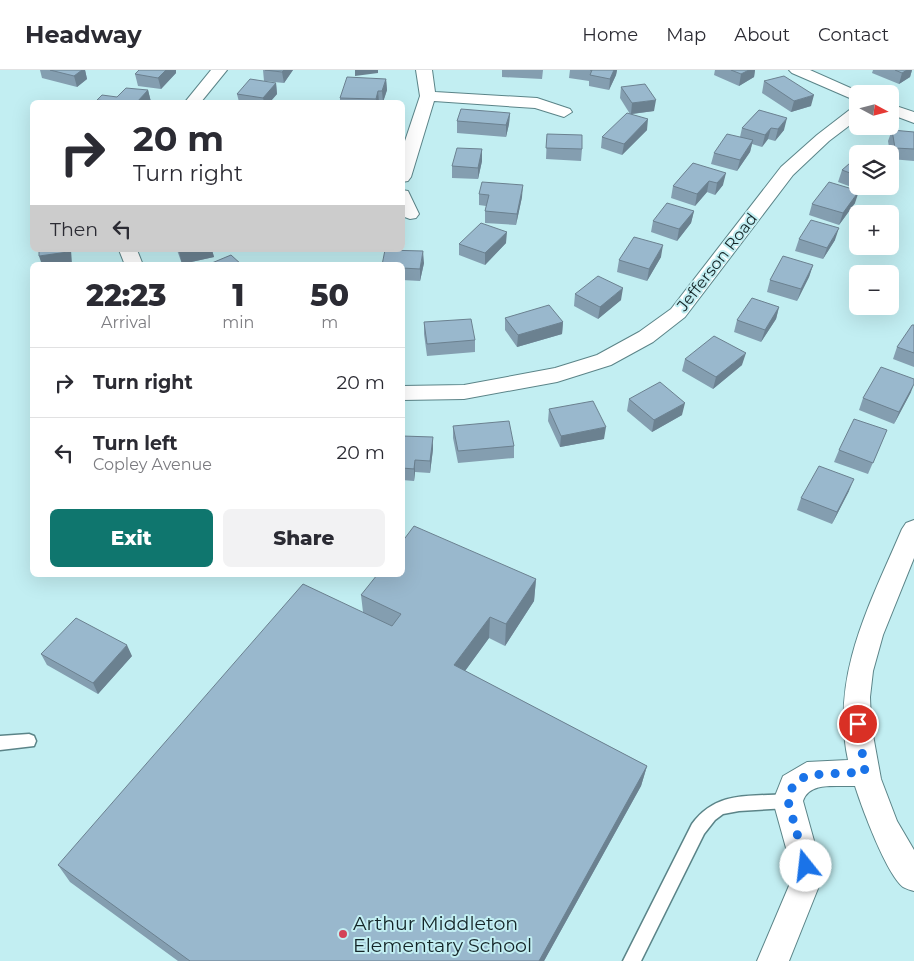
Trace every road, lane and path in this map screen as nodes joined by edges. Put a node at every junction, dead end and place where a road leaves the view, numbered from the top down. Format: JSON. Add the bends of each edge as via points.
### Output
{"nodes":[{"id":1,"x":219,"y":70,"type":"edge"},
{"id":2,"x":424,"y":70,"type":"edge"},
{"id":3,"x":796,"y":70,"type":"edge"},
{"id":4,"x":849,"y":92,"type":"edge"},
{"id":5,"x":428,"y":96,"type":"junction"},
{"id":6,"x":195,"y":100,"type":"edge"},
{"id":7,"x":564,"y":112,"type":"dead end"},
{"id":8,"x":899,"y":112,"type":"edge"},
{"id":9,"x":849,"y":118,"type":"edge"},
{"id":10,"x":914,"y":118,"type":"edge"},
{"id":11,"x":405,"y":168,"type":"edge"},
{"id":12,"x":405,"y":202,"type":"edge"},
{"id":13,"x":410,"y":214,"type":"dead end"},
{"id":14,"x":405,"y":393,"type":"edge"},
{"id":15,"x":914,"y":529,"type":"edge"},
{"id":16,"x":908,"y":562,"type":"edge"},
{"id":17,"x":29,"y":741,"type":"dead end"},
{"id":18,"x":0,"y":743,"type":"edge"},
{"id":19,"x":865,"y":772,"type":"junction"},
{"id":20,"x":788,"y":801,"type":"junction"},
{"id":21,"x":914,"y":876,"type":"edge"},
{"id":22,"x":632,"y":961,"type":"edge"},
{"id":23,"x":773,"y":961,"type":"edge"}],
"edges":[{"from":1,"to":6,"type":"street"},
{"from":2,"to":5,"type":"street"},
{"from":3,"to":4,"type":"street"},
{"from":5,"to":7,"type":"street","via":[[537,103]]},
{"from":5,"to":11,"type":"street"},
{"from":8,"to":10,"type":"street"},
{"from":9,"to":14,"type":"street","name":"Jefferson Road","via":[[787,171],[678,313],[646,337],[604,360],[557,375],[464,392]]},
{"from":12,"to":13,"type":"street"},
{"from":15,"to":16,"type":"street"},
{"from":16,"to":19,"type":"street","via":[[879,613],[860,672],[857,710]]},
{"from":17,"to":18,"type":"lane"},
{"from":19,"to":20,"type":"street","via":[[807,775],[793,785]]},
{"from":19,"to":21,"type":"street","via":[[887,831]]},
{"from":20,"to":22,"type":"lane","via":[[727,806],[707,816]]},
{"from":20,"to":23,"type":"street","via":[[806,866],[806,881]]}]}
